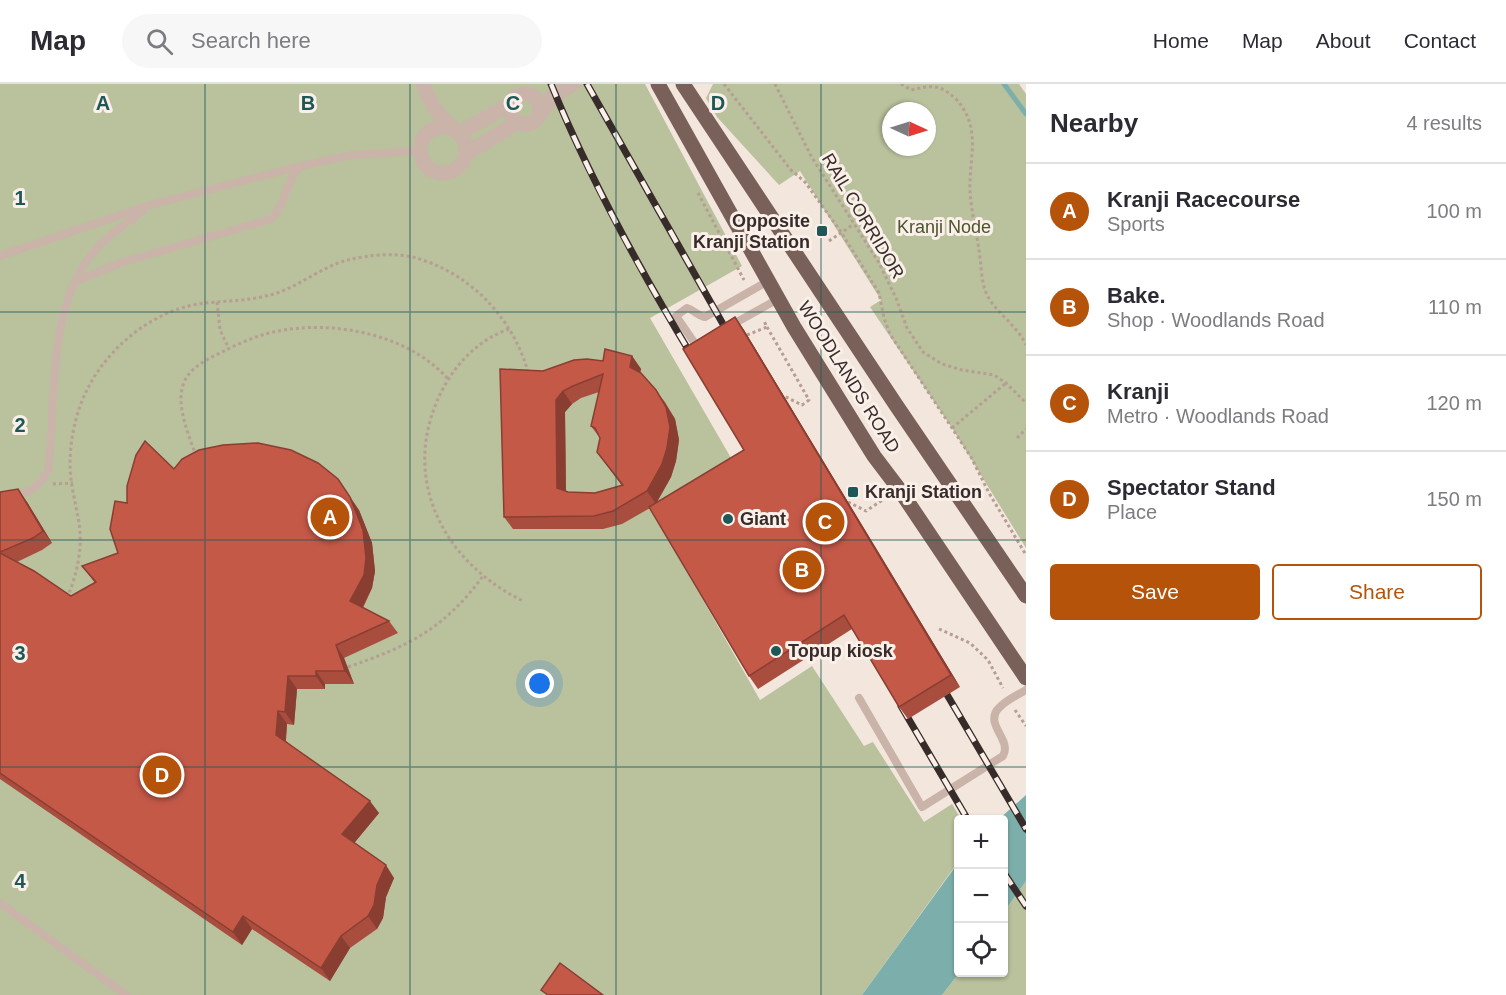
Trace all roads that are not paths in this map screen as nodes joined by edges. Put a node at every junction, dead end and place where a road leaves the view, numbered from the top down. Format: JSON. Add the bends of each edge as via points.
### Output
{"nodes":[{"id":1,"x":423,"y":84,"type":"edge"},
{"id":2,"x":573,"y":84,"type":"edge"},
{"id":3,"x":658,"y":84,"type":"edge"},
{"id":4,"x":683,"y":84,"type":"edge"},
{"id":5,"x":531,"y":94,"type":"junction"},
{"id":6,"x":551,"y":98,"type":"junction"},
{"id":7,"x":430,"y":103,"type":"junction"},
{"id":8,"x":511,"y":104,"type":"junction"},
{"id":9,"x":538,"y":118,"type":"junction"},
{"id":10,"x":518,"y":122,"type":"junction"},
{"id":11,"x":456,"y":131,"type":"junction"},
{"id":12,"x":425,"y":135,"type":"junction"},
{"id":13,"x":420,"y":151,"type":"junction"},
{"id":14,"x":466,"y":154,"type":"junction"},
{"id":15,"x":301,"y":166,"type":"junction"},
{"id":16,"x":150,"y":205,"type":"junction"},
{"id":17,"x":0,"y":256,"type":"edge"},
{"id":18,"x":768,"y":281,"type":"junction"},
{"id":19,"x":74,"y":282,"type":"junction"},
{"id":20,"x":778,"y":299,"type":"junction"},
{"id":21,"x":723,"y":330,"type":"edge"},
{"id":22,"x":714,"y":335,"type":"edge"},
{"id":23,"x":0,"y":500,"type":"edge"},
{"id":24,"x":1026,"y":596,"type":"edge"},
{"id":25,"x":1009,"y":654,"type":"junction"},
{"id":26,"x":1026,"y":654,"type":"edge"},
{"id":27,"x":1026,"y":678,"type":"edge"},
{"id":28,"x":1026,"y":690,"type":"edge"},
{"id":29,"x":859,"y":699,"type":"dead end"},
{"id":30,"x":0,"y":903,"type":"edge"},
{"id":31,"x":126,"y":995,"type":"edge"}],
"edges":[{"from":1,"to":7,"type":"street"},
{"from":2,"to":6,"type":"street"},
{"from":3,"to":18,"type":"main road","name":"WOODLANDS ROAD"},
{"from":4,"to":24,"type":"main road","name":"WOODLANDS ROAD"},
{"from":5,"to":6,"type":"street"},
{"from":5,"to":8,"type":"street","via":[[521,94]]},
{"from":5,"to":9,"type":"street","via":[[539,101]]},
{"from":6,"to":9,"type":"street"},
{"from":7,"to":11,"type":"street"},
{"from":7,"to":12,"type":"street"},
{"from":8,"to":10,"type":"street","via":[[511,114]]},
{"from":8,"to":11,"type":"street"},
{"from":9,"to":10,"type":"street"},
{"from":10,"to":14,"type":"street"},
{"from":11,"to":12,"type":"street","via":[[435,128]]},
{"from":11,"to":14,"type":"street","via":[[466,146]]},
{"from":12,"to":13,"type":"street"},
{"from":13,"to":14,"type":"street","via":[[424,164],[442,173],[455,170]]},
{"from":13,"to":15,"type":"lane","via":[[352,155]]},
{"from":15,"to":16,"type":"lane"},
{"from":15,"to":19,"type":"lane","via":[[271,219],[120,263]]},
{"from":16,"to":17,"type":"lane"},
{"from":16,"to":19,"type":"lane","via":[[97,249]]},
{"from":18,"to":20,"type":"main road","name":"WOODLANDS ROAD"},
{"from":18,"to":22,"type":"lane","via":[[705,317],[687,308],[676,316],[696,345]]},
{"from":19,"to":23,"type":"lane","via":[[60,328],[48,470],[43,480],[26,494]]},
{"from":20,"to":21,"type":"lane"},
{"from":20,"to":25,"type":"main road","name":"WOODLANDS ROAD","via":[[874,456]]},
{"from":25,"to":26,"type":"main road"},
{"from":25,"to":27,"type":"main road","name":"WOODLANDS ROAD"},
{"from":28,"to":29,"type":"lane","via":[[997,710],[994,719],[1005,744],[1003,756],[922,807]]},
{"from":30,"to":31,"type":"lane"}]}
